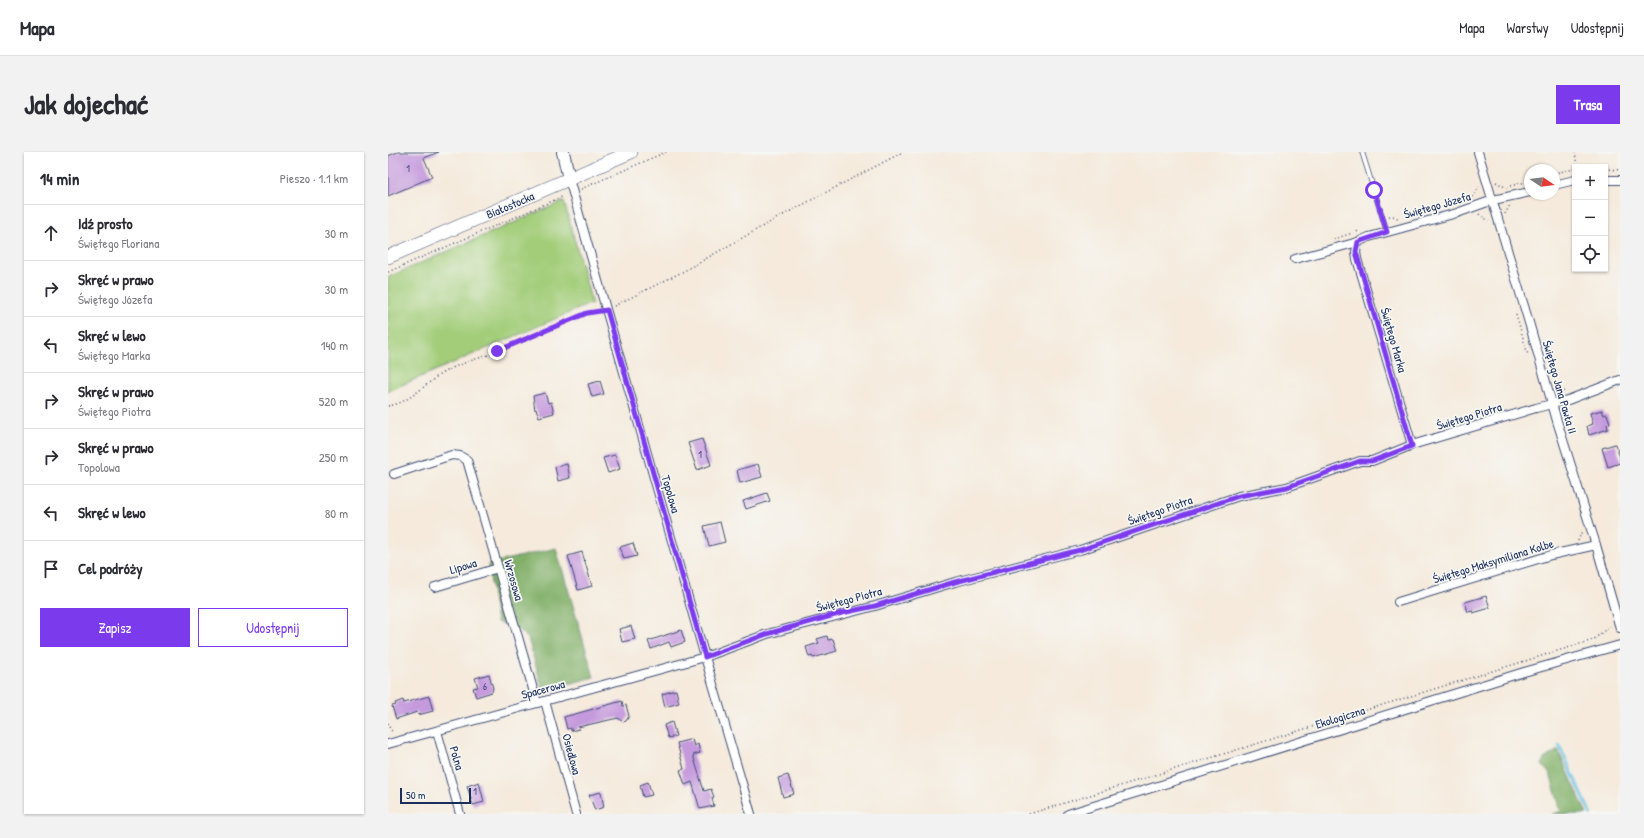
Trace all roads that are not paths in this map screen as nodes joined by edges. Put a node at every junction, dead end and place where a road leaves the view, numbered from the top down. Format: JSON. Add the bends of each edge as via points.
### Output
{"nodes":[{"id":1,"x":563,"y":152,"type":"edge"},
{"id":2,"x":631,"y":152,"type":"edge"},
{"id":3,"x":1362,"y":152,"type":"edge"},
{"id":4,"x":1478,"y":152,"type":"edge"},
{"id":5,"x":569,"y":179,"type":"junction"},
{"id":6,"x":1608,"y":180,"type":"edge"},
{"id":7,"x":1620,"y":180,"type":"edge"},
{"id":8,"x":1572,"y":181,"type":"edge"},
{"id":9,"x":1560,"y":184,"type":"edge"},
{"id":10,"x":1524,"y":193,"type":"edge"},
{"id":11,"x":1493,"y":200,"type":"junction"},
{"id":12,"x":1387,"y":232,"type":"junction"},
{"id":13,"x":1358,"y":242,"type":"junction"},
{"id":14,"x":388,"y":258,"type":"edge"},
{"id":15,"x":1295,"y":259,"type":"dead end"},
{"id":16,"x":1620,"y":380,"type":"edge"},
{"id":17,"x":1552,"y":404,"type":"junction"},
{"id":18,"x":1412,"y":446,"type":"junction"},
{"id":19,"x":394,"y":474,"type":"dead end"},
{"id":20,"x":1596,"y":545,"type":"junction"},
{"id":21,"x":498,"y":568,"type":"junction"},
{"id":22,"x":436,"y":588,"type":"dead end"},
{"id":23,"x":1398,"y":602,"type":"dead end"},
{"id":24,"x":1619,"y":626,"type":"edge"},
{"id":25,"x":1620,"y":644,"type":"edge"},
{"id":26,"x":705,"y":657,"type":"junction"},
{"id":27,"x":545,"y":701,"type":"junction"},
{"id":28,"x":537,"y":703,"type":"junction"},
{"id":29,"x":437,"y":731,"type":"junction"},
{"id":30,"x":388,"y":744,"type":"edge"},
{"id":31,"x":460,"y":814,"type":"edge"},
{"id":32,"x":576,"y":814,"type":"edge"},
{"id":33,"x":751,"y":814,"type":"edge"},
{"id":34,"x":1068,"y":814,"type":"edge"}],
"edges":[{"from":1,"to":5,"type":"street"},
{"from":2,"to":5,"type":"main road","name":"Białostocka"},
{"from":3,"to":12,"type":"lane"},
{"from":4,"to":11,"type":"street","name":"Świętego Jana Pawła II"},
{"from":5,"to":14,"type":"main road","name":"Białostocka"},
{"from":5,"to":26,"type":"street","name":"Topolowa"},
{"from":6,"to":7,"type":"street"},
{"from":8,"to":9,"type":"street"},
{"from":10,"to":11,"type":"street","name":"Świętego Józefa"},
{"from":11,"to":12,"type":"street","name":"Świętego Józefa","via":[[1457,213]]},
{"from":11,"to":17,"type":"street","name":"Świętego Jana Pawła II"},
{"from":12,"to":13,"type":"street","name":"Świętego Józefa"},
{"from":13,"to":15,"type":"street","name":"Świętego Józefa"},
{"from":13,"to":18,"type":"street","name":"Świętego Marka","via":[[1357,259]]},
{"from":16,"to":17,"type":"street","name":"Świętego Piotra"},
{"from":17,"to":18,"type":"street","name":"Świętego Piotra"},
{"from":17,"to":20,"type":"street","name":"Świętego Jana Pawła II"},
{"from":18,"to":26,"type":"street","name":"Świętego Piotra","via":[[1287,487],[1239,496],[1080,550],[767,634]]},
{"from":19,"to":21,"type":"street","name":"Wrzosowa","via":[[452,455],[463,457],[469,463]]},
{"from":20,"to":23,"type":"street","name":"Świętego Maksymiliana Kolbe"},
{"from":20,"to":24,"type":"street","name":"Świętego Jana Pawła II"},
{"from":21,"to":22,"type":"street","name":"Lipowa"},
{"from":21,"to":28,"type":"street","name":"Wrzosowa"},
{"from":25,"to":34,"type":"street","name":"Ekologiczna"},
{"from":26,"to":27,"type":"street","name":"Spacerowa"},
{"from":26,"to":33,"type":"street","name":"Topolowa"},
{"from":27,"to":28,"type":"street","name":"Spacerowa"},
{"from":27,"to":32,"type":"street","name":"Osiedlowa"},
{"from":28,"to":29,"type":"street","name":"Spacerowa"},
{"from":29,"to":30,"type":"street","name":"Spacerowa"},
{"from":29,"to":31,"type":"street","name":"Polna"}]}
